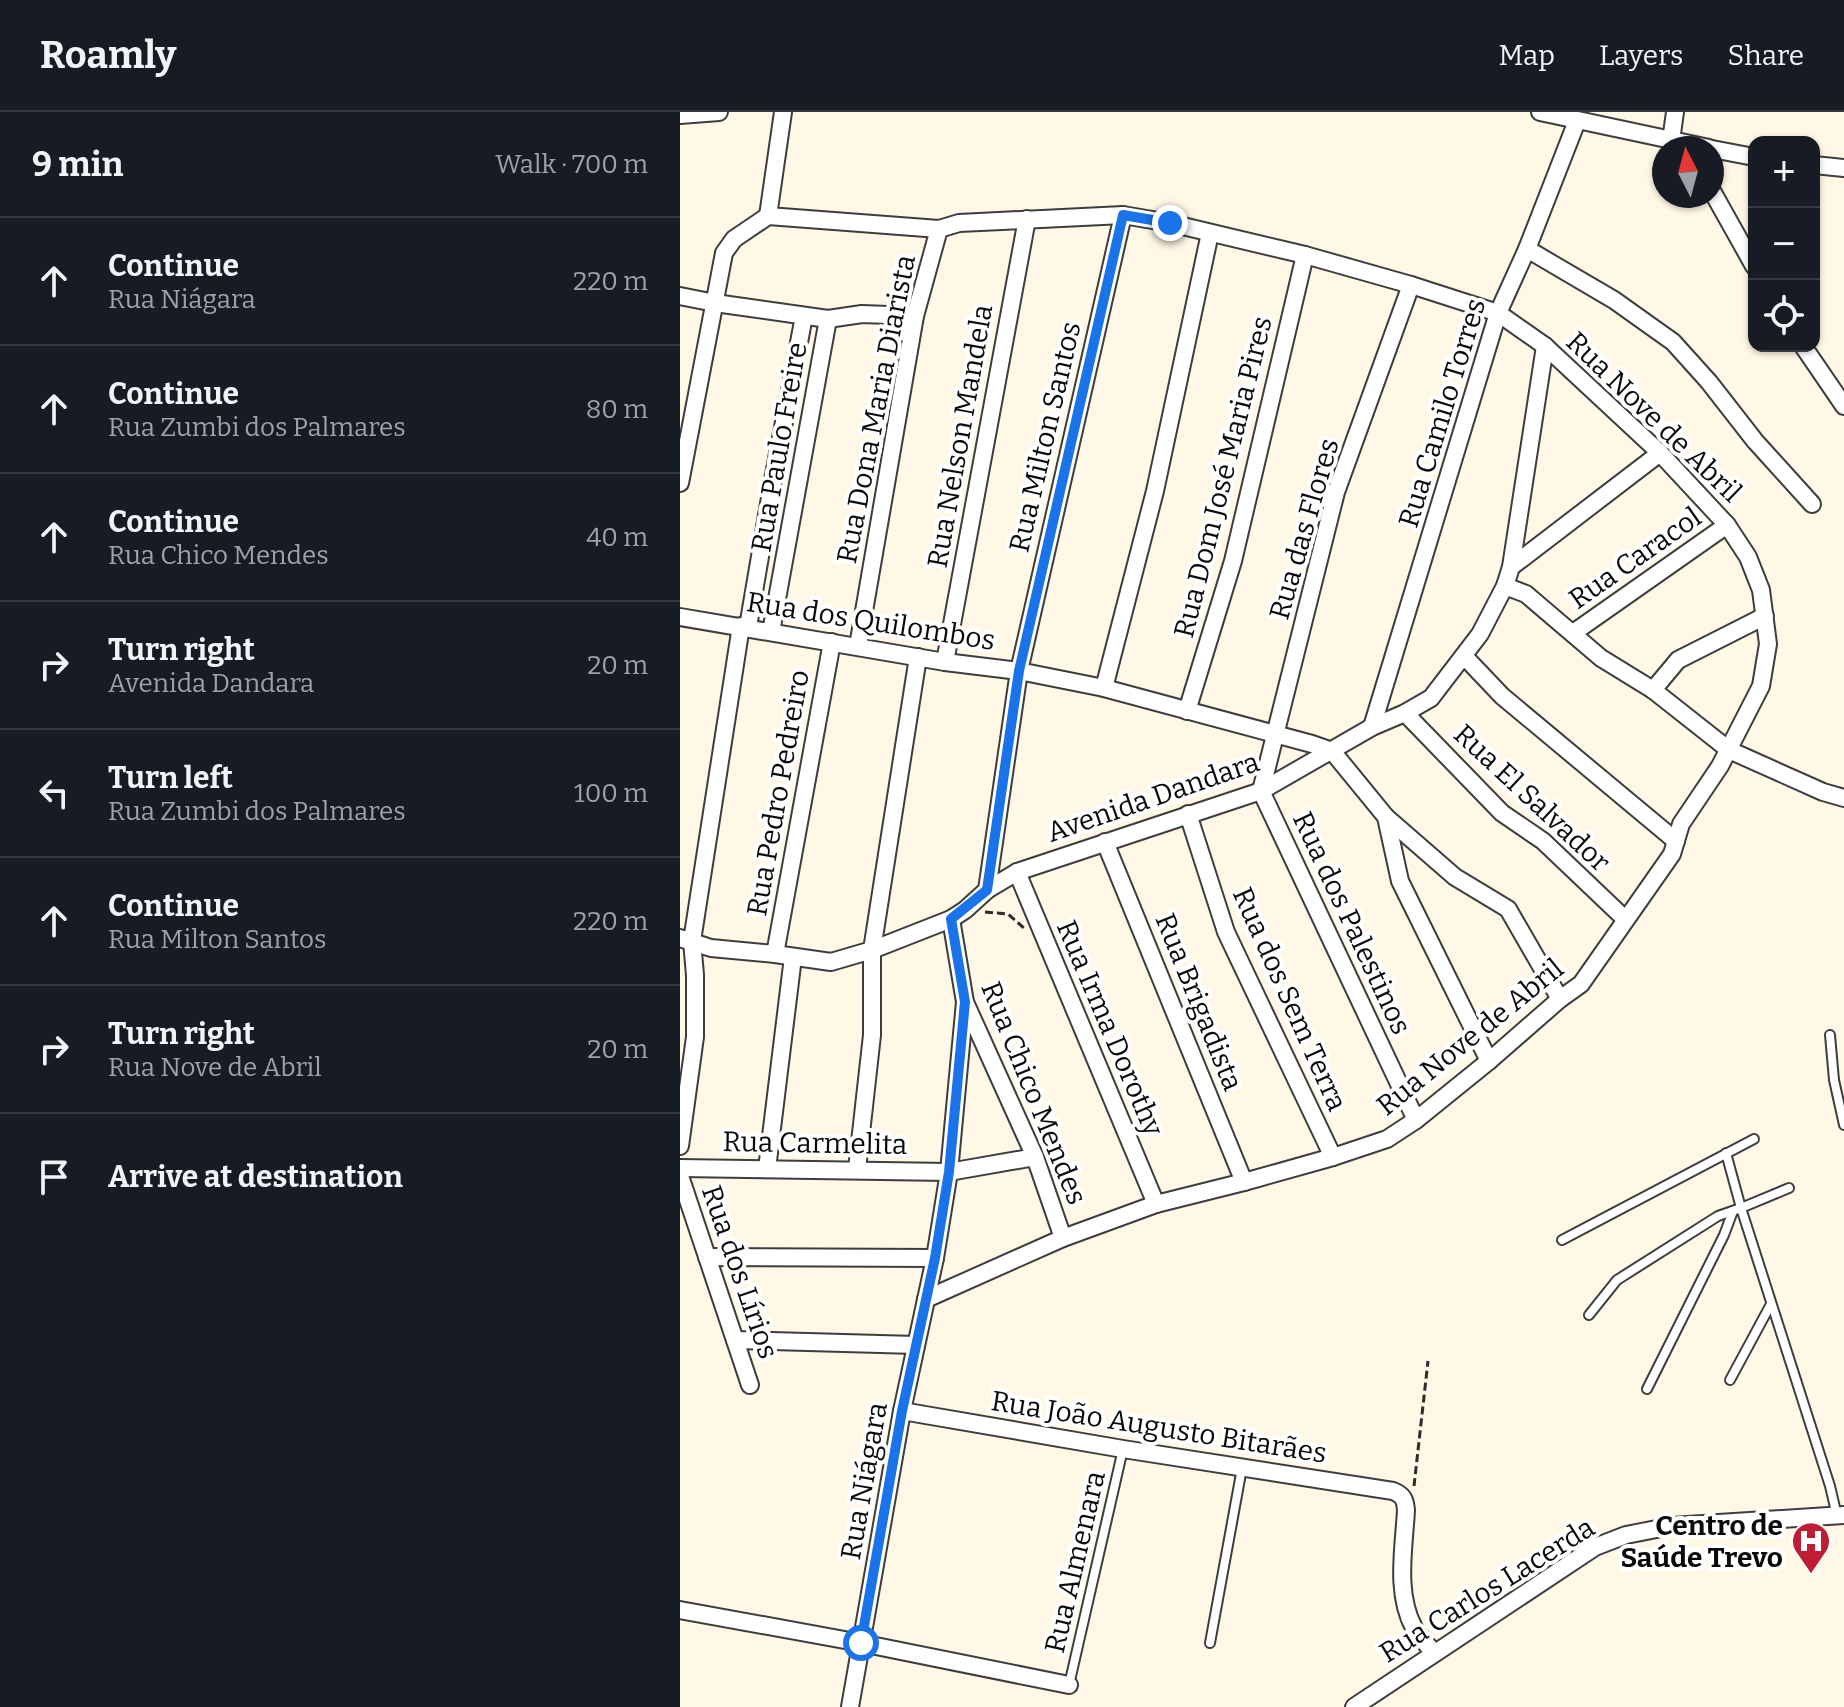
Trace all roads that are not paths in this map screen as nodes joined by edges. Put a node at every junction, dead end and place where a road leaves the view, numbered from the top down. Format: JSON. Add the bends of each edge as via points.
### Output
{"nodes":[{"id":1,"x":719,"y":112,"type":"edge"},
{"id":2,"x":783,"y":112,"type":"edge"},
{"id":3,"x":1540,"y":112,"type":"edge"},
{"id":4,"x":1675,"y":112,"type":"edge"},
{"id":5,"x":680,"y":115,"type":"edge"},
{"id":6,"x":1577,"y":121,"type":"junction"},
{"id":7,"x":1672,"y":136,"type":"edge"},
{"id":8,"x":1652,"y":137,"type":"edge"},
{"id":9,"x":1724,"y":151,"type":"edge"},
{"id":10,"x":1748,"y":156,"type":"edge"},
{"id":11,"x":1820,"y":166,"type":"edge"},
{"id":12,"x":1844,"y":168,"type":"edge"},
{"id":13,"x":1722,"y":208,"type":"edge"},
{"id":14,"x":1123,"y":215,"type":"junction"},
{"id":15,"x":768,"y":216,"type":"junction"},
{"id":16,"x":1027,"y":219,"type":"junction"},
{"id":17,"x":939,"y":229,"type":"junction"},
{"id":18,"x":1210,"y":233,"type":"junction"},
{"id":19,"x":1527,"y":249,"type":"junction"},
{"id":20,"x":1305,"y":255,"type":"junction"},
{"id":21,"x":1748,"y":255,"type":"edge"},
{"id":22,"x":1411,"y":285,"type":"junction"},
{"id":23,"x":680,"y":296,"type":"edge"},
{"id":24,"x":715,"y":303,"type":"junction"},
{"id":25,"x":1498,"y":313,"type":"junction"},
{"id":26,"x":804,"y":316,"type":"junction"},
{"id":27,"x":915,"y":316,"type":"junction"},
{"id":28,"x":828,"y":319,"type":"junction"},
{"id":29,"x":1545,"y":346,"type":"junction"},
{"id":30,"x":1807,"y":352,"type":"edge"},
{"id":31,"x":1844,"y":406,"type":"edge"},
{"id":32,"x":1660,"y":453,"type":"junction"},
{"id":33,"x":773,"y":480,"type":"junction"},
{"id":34,"x":680,"y":483,"type":"edge"},
{"id":35,"x":798,"y":485,"type":"junction"},
{"id":36,"x":1812,"y":504,"type":"dead end"},
{"id":37,"x":1727,"y":525,"type":"junction"},
{"id":38,"x":1511,"y":567,"type":"junction"},
{"id":39,"x":1505,"y":586,"type":"junction"},
{"id":40,"x":1765,"y":616,"type":"junction"},
{"id":41,"x":680,"y":617,"type":"edge"},
{"id":42,"x":745,"y":627,"type":"junction"},
{"id":43,"x":771,"y":632,"type":"junction"},
{"id":44,"x":1573,"y":633,"type":"junction"},
{"id":45,"x":832,"y":642,"type":"junction"},
{"id":46,"x":858,"y":646,"type":"junction"},
{"id":47,"x":1464,"y":656,"type":"junction"},
{"id":48,"x":918,"y":657,"type":"junction"},
{"id":49,"x":945,"y":662,"type":"junction"},
{"id":50,"x":1019,"y":671,"type":"junction"},
{"id":51,"x":1104,"y":688,"type":"junction"},
{"id":52,"x":1653,"y":690,"type":"junction"},
{"id":53,"x":1187,"y":711,"type":"junction"},
{"id":54,"x":1405,"y":713,"type":"junction"},
{"id":55,"x":1372,"y":727,"type":"junction"},
{"id":56,"x":1275,"y":734,"type":"junction"},
{"id":57,"x":1729,"y":750,"type":"junction"},
{"id":58,"x":1332,"y":751,"type":"junction"},
{"id":59,"x":1261,"y":791,"type":"junction"},
{"id":60,"x":1844,"y":798,"type":"edge"},
{"id":61,"x":1188,"y":814,"type":"junction"},
{"id":62,"x":1386,"y":817,"type":"junction"},
{"id":63,"x":1676,"y":841,"type":"junction"},
{"id":64,"x":1105,"y":842,"type":"junction"},
{"id":65,"x":1017,"y":872,"type":"junction"},
{"id":66,"x":987,"y":890,"type":"junction"},
{"id":67,"x":958,"y":914,"type":"junction"},
{"id":68,"x":1625,"y":919,"type":"junction"},
{"id":69,"x":686,"y":946,"type":"edge"},
{"id":70,"x":872,"y":950,"type":"junction"},
{"id":71,"x":775,"y":954,"type":"junction"},
{"id":72,"x":793,"y":957,"type":"junction"},
{"id":73,"x":1560,"y":999,"type":"junction"},
{"id":74,"x":965,"y":1002,"type":"junction"},
{"id":75,"x":1830,"y":1035,"type":"dead end"},
{"id":76,"x":1489,"y":1061,"type":"junction"},
{"id":77,"x":1416,"y":1120,"type":"junction"},
{"id":78,"x":1844,"y":1125,"type":"edge"},
{"id":79,"x":1754,"y":1139,"type":"dead end"},
{"id":80,"x":680,"y":1146,"type":"edge"},
{"id":81,"x":1726,"y":1153,"type":"junction"},
{"id":82,"x":1035,"y":1157,"type":"junction"},
{"id":83,"x":1333,"y":1157,"type":"junction"},
{"id":84,"x":680,"y":1168,"type":"edge"},
{"id":85,"x":767,"y":1169,"type":"junction"},
{"id":86,"x":857,"y":1169,"type":"junction"},
{"id":87,"x":949,"y":1172,"type":"junction"},
{"id":88,"x":680,"y":1176,"type":"edge"},
{"id":89,"x":1244,"y":1182,"type":"junction"},
{"id":90,"x":1789,"y":1188,"type":"dead end"},
{"id":91,"x":1156,"y":1204,"type":"junction"},
{"id":92,"x":1737,"y":1210,"type":"junction"},
{"id":93,"x":1063,"y":1238,"type":"junction"},
{"id":94,"x":1562,"y":1240,"type":"dead end"},
{"id":95,"x":707,"y":1257,"type":"junction"},
{"id":96,"x":935,"y":1258,"type":"junction"},
{"id":97,"x":926,"y":1299,"type":"junction"},
{"id":98,"x":1771,"y":1304,"type":"junction"},
{"id":99,"x":1589,"y":1315,"type":"dead end"},
{"id":100,"x":735,"y":1340,"type":"junction"},
{"id":101,"x":916,"y":1345,"type":"junction"},
{"id":102,"x":1730,"y":1380,"type":"dead end"},
{"id":103,"x":750,"y":1385,"type":"dead end"},
{"id":104,"x":1647,"y":1389,"type":"dead end"},
{"id":105,"x":902,"y":1411,"type":"junction"},
{"id":106,"x":1123,"y":1449,"type":"junction"},
{"id":107,"x":1242,"y":1468,"type":"junction"},
{"id":108,"x":1841,"y":1515,"type":"edge"},
{"id":109,"x":680,"y":1610,"type":"edge"},
{"id":110,"x":861,"y":1643,"type":"junction"},
{"id":111,"x":1210,"y":1643,"type":"dead end"},
{"id":112,"x":1434,"y":1653,"type":"junction"},
{"id":113,"x":1069,"y":1685,"type":"joint"},
{"id":114,"x":850,"y":1707,"type":"edge"},
{"id":115,"x":1354,"y":1707,"type":"edge"}],
"edges":[{"from":1,"to":5,"type":"street"},
{"from":2,"to":15,"type":"street"},
{"from":3,"to":6,"type":"street"},
{"from":4,"to":7,"type":"street"},
{"from":6,"to":8,"type":"street"},
{"from":6,"to":19,"type":"street","name":"Rua Camilo Torres"},
{"from":9,"to":10,"type":"street"},
{"from":11,"to":12,"type":"street"},
{"from":13,"to":21,"type":"street"},
{"from":14,"to":16,"type":"street","name":"Rua Nove de Abril"},
{"from":14,"to":18,"type":"street","name":"Rua Nove de Abril"},
{"from":14,"to":50,"type":"street","name":"Rua Milton Santos"},
{"from":15,"to":17,"type":"street","name":"Rua Nove de Abril"},
{"from":15,"to":24,"type":"street","via":[[734,239],[724,253]]},
{"from":16,"to":17,"type":"street","name":"Rua Nove de Abril"},
{"from":16,"to":49,"type":"street","name":"Rua Nelson Mandela"},
{"from":17,"to":27,"type":"street","name":"Rua Dona Maria Diarista"},
{"from":18,"to":20,"type":"street","name":"Rua Nove de Abril"},
{"from":18,"to":51,"type":"street","via":[[1155,491]]},
{"from":19,"to":25,"type":"street","name":"Rua Camilo Torres"},
{"from":19,"to":36,"type":"street","via":[[1673,342]]},
{"from":20,"to":22,"type":"street","name":"Rua Nove de Abril"},
{"from":20,"to":53,"type":"street","name":"Rua Dom José Maria Pires","via":[[1233,561]]},
{"from":22,"to":25,"type":"street","name":"Rua Nove de Abril"},
{"from":22,"to":56,"type":"street","name":"Rua das Flores","via":[[1336,492]]},
{"from":23,"to":24,"type":"street"},
{"from":24,"to":26,"type":"street"},
{"from":24,"to":34,"type":"street"},
{"from":25,"to":29,"type":"street","name":"Rua Nove de Abril"},
{"from":25,"to":55,"type":"street","name":"Rua Camilo Torres"},
{"from":26,"to":28,"type":"street"},
{"from":26,"to":33,"type":"street","name":"Rua Paulo Freire"},
{"from":27,"to":28,"type":"street"},
{"from":27,"to":46,"type":"street","name":"Rua Dona Maria Diarista"},
{"from":28,"to":35,"type":"street","name":"Rua Paulo Freire"},
{"from":29,"to":32,"type":"street","name":"Rua Nove de Abril"},
{"from":29,"to":38,"type":"street","name":"Avenida Dandara"},
{"from":30,"to":31,"type":"street"},
{"from":32,"to":37,"type":"street","name":"Rua Nove de Abril"},
{"from":32,"to":38,"type":"street"},
{"from":33,"to":35,"type":"street"},
{"from":33,"to":42,"type":"street","name":"Rua Paulo Freire"},
{"from":35,"to":43,"type":"street","name":"Rua Paulo Freire"},
{"from":37,"to":40,"type":"street","name":"Rua Nove de Abril","via":[[1748,557]]},
{"from":37,"to":44,"type":"street","name":"Rua Caracol"},
{"from":38,"to":39,"type":"street","name":"Avenida Dandara"},
{"from":39,"to":44,"type":"street","via":[[1526,594]]},
{"from":39,"to":47,"type":"street","name":"Avenida Dandara"},
{"from":40,"to":52,"type":"street","via":[[1678,660]]},
{"from":40,"to":57,"type":"street","name":"Rua Nove de Abril","via":[[1768,644],[1761,686]]},
{"from":41,"to":42,"type":"street","name":"Rua dos Quilombos"},
{"from":42,"to":43,"type":"street","name":"Rua dos Quilombos"},
{"from":42,"to":69,"type":"street","name":"Rua Paulo Freire"},
{"from":43,"to":45,"type":"street","name":"Rua dos Quilombos"},
{"from":44,"to":52,"type":"street","via":[[1601,658]]},
{"from":45,"to":46,"type":"street","name":"Rua dos Quilombos"},
{"from":45,"to":71,"type":"street","name":"Rua Pedro Pedreiro"},
{"from":46,"to":48,"type":"street","name":"Rua dos Quilombos"},
{"from":47,"to":54,"type":"street","name":"Avenida Dandara","via":[[1431,698]]},
{"from":47,"to":63,"type":"street","via":[[1502,696]]},
{"from":48,"to":49,"type":"street","name":"Rua dos Quilombos"},
{"from":48,"to":70,"type":"street"},
{"from":49,"to":50,"type":"street","name":"Rua dos Quilombos"},
{"from":50,"to":51,"type":"street","name":"Rua dos Quilombos"},
{"from":50,"to":66,"type":"street","name":"Rua Milton Santos"},
{"from":51,"to":53,"type":"street","name":"Rua dos Quilombos"},
{"from":52,"to":57,"type":"street"},
{"from":53,"to":56,"type":"street","name":"Rua dos Quilombos"},
{"from":54,"to":55,"type":"street","name":"Avenida Dandara"},
{"from":54,"to":68,"type":"street","name":"Rua El Salvador","via":[[1502,813],[1543,841]]},
{"from":55,"to":58,"type":"street","name":"Avenida Dandara"},
{"from":56,"to":58,"type":"street","name":"Rua dos Quilombos"},
{"from":56,"to":59,"type":"street","name":"Rua das Flores"},
{"from":57,"to":60,"type":"street"},
{"from":57,"to":63,"type":"street","name":"Rua Nove de Abril","via":[[1681,824]]},
{"from":58,"to":59,"type":"street","name":"Avenida Dandara"},
{"from":58,"to":62,"type":"street"},
{"from":59,"to":61,"type":"street","name":"Avenida Dandara"},
{"from":59,"to":77,"type":"street","name":"Rua dos Palestinos"},
{"from":61,"to":64,"type":"street","name":"Avenida Dandara"},
{"from":61,"to":83,"type":"street","name":"Rua dos Sem Terra","via":[[1226,932]]},
{"from":62,"to":73,"type":"street","via":[[1455,877],[1508,909]]},
{"from":62,"to":76,"type":"street","via":[[1400,881]]},
{"from":63,"to":68,"type":"street","name":"Rua Nove de Abril"},
{"from":64,"to":65,"type":"street","name":"Avenida Dandara"},
{"from":64,"to":89,"type":"street","name":"Rua Brigadista"},
{"from":65,"to":66,"type":"street","name":"Avenida Dandara"},
{"from":65,"to":91,"type":"street","name":"Rua Irma Dorothy"},
{"from":66,"to":67,"type":"street","name":"Avenida Dandara"},
{"from":67,"to":70,"type":"street","name":"Avenida Dandara"},
{"from":67,"to":74,"type":"street","name":"Rua Chico Mendes"},
{"from":68,"to":73,"type":"street","name":"Rua Nove de Abril","via":[[1581,984]]},
{"from":69,"to":71,"type":"street","name":"Avenida Dandara"},
{"from":69,"to":80,"type":"street","name":"Rua Paulo Freire","via":[[695,975],[695,1037]]},
{"from":70,"to":72,"type":"street","name":"Avenida Dandara","via":[[831,962]]},
{"from":70,"to":86,"type":"street","via":[[872,1035]]},
{"from":71,"to":72,"type":"street","name":"Avenida Dandara"},
{"from":72,"to":85,"type":"street"},
{"from":73,"to":76,"type":"street","name":"Rua Nove de Abril"},
{"from":74,"to":82,"type":"street","name":"Rua Chico Mendes"},
{"from":74,"to":87,"type":"street","name":"Rua Niágara"},
{"from":75,"to":78,"type":"lane"},
{"from":76,"to":77,"type":"street","name":"Rua Nove de Abril"},
{"from":77,"to":83,"type":"street","name":"Rua Nove de Abril","via":[[1387,1139]]},
{"from":79,"to":81,"type":"lane"},
{"from":81,"to":92,"type":"lane"},
{"from":81,"to":94,"type":"lane"},
{"from":82,"to":87,"type":"street","name":"Rua Carmelita"},
{"from":82,"to":93,"type":"street","name":"Rua Chico Mendes"},
{"from":83,"to":89,"type":"street","name":"Rua Nove de Abril"},
{"from":84,"to":85,"type":"street","name":"Rua Carmelita"},
{"from":85,"to":86,"type":"street","name":"Rua Carmelita"},
{"from":86,"to":87,"type":"street","name":"Rua Carmelita"},
{"from":87,"to":96,"type":"street","name":"Rua Niágara"},
{"from":88,"to":95,"type":"street","name":"Rua dos Lírios"},
{"from":89,"to":91,"type":"street","name":"Rua Nove de Abril"},
{"from":90,"to":92,"type":"lane"},
{"from":91,"to":93,"type":"street","name":"Rua Nove de Abril"},
{"from":92,"to":98,"type":"lane"},
{"from":92,"to":99,"type":"lane","via":[[1718,1216],[1617,1280]]},
{"from":92,"to":104,"type":"lane"},
{"from":93,"to":97,"type":"street","name":"Rua Nove de Abril"},
{"from":95,"to":96,"type":"street"},
{"from":95,"to":100,"type":"street","name":"Rua dos Lírios"},
{"from":96,"to":97,"type":"street","name":"Rua Niágara"},
{"from":97,"to":101,"type":"street","name":"Rua Niágara"},
{"from":98,"to":102,"type":"lane"},
{"from":98,"to":108,"type":"lane"},
{"from":100,"to":101,"type":"street"},
{"from":100,"to":103,"type":"street","name":"Rua dos Lírios"},
{"from":101,"to":105,"type":"street","name":"Rua Niágara"},
{"from":105,"to":106,"type":"street","name":"Rua João Augusto Bitarães"},
{"from":105,"to":110,"type":"street","name":"Rua Niágara"},
{"from":106,"to":107,"type":"street","name":"Rua João Augusto Bitarães"},
{"from":106,"to":113,"type":"lane","name":"Rua Almenara"},
{"from":107,"to":111,"type":"lane"},
{"from":107,"to":112,"type":"street","name":"Rua João Augusto Bitarães","via":[[1400,1494],[1405,1500],[1405,1600],[1414,1627]]},
{"from":108,"to":112,"type":"street","name":"Rua Carlos Lacerda","via":[[1672,1526],[1626,1535],[1595,1547]]},
{"from":109,"to":110,"type":"street"},
{"from":110,"to":113,"type":"street"},
{"from":110,"to":114,"type":"street","name":"Rua Niágara"},
{"from":112,"to":115,"type":"street","name":"Rua Carlos Lacerda"}]}
